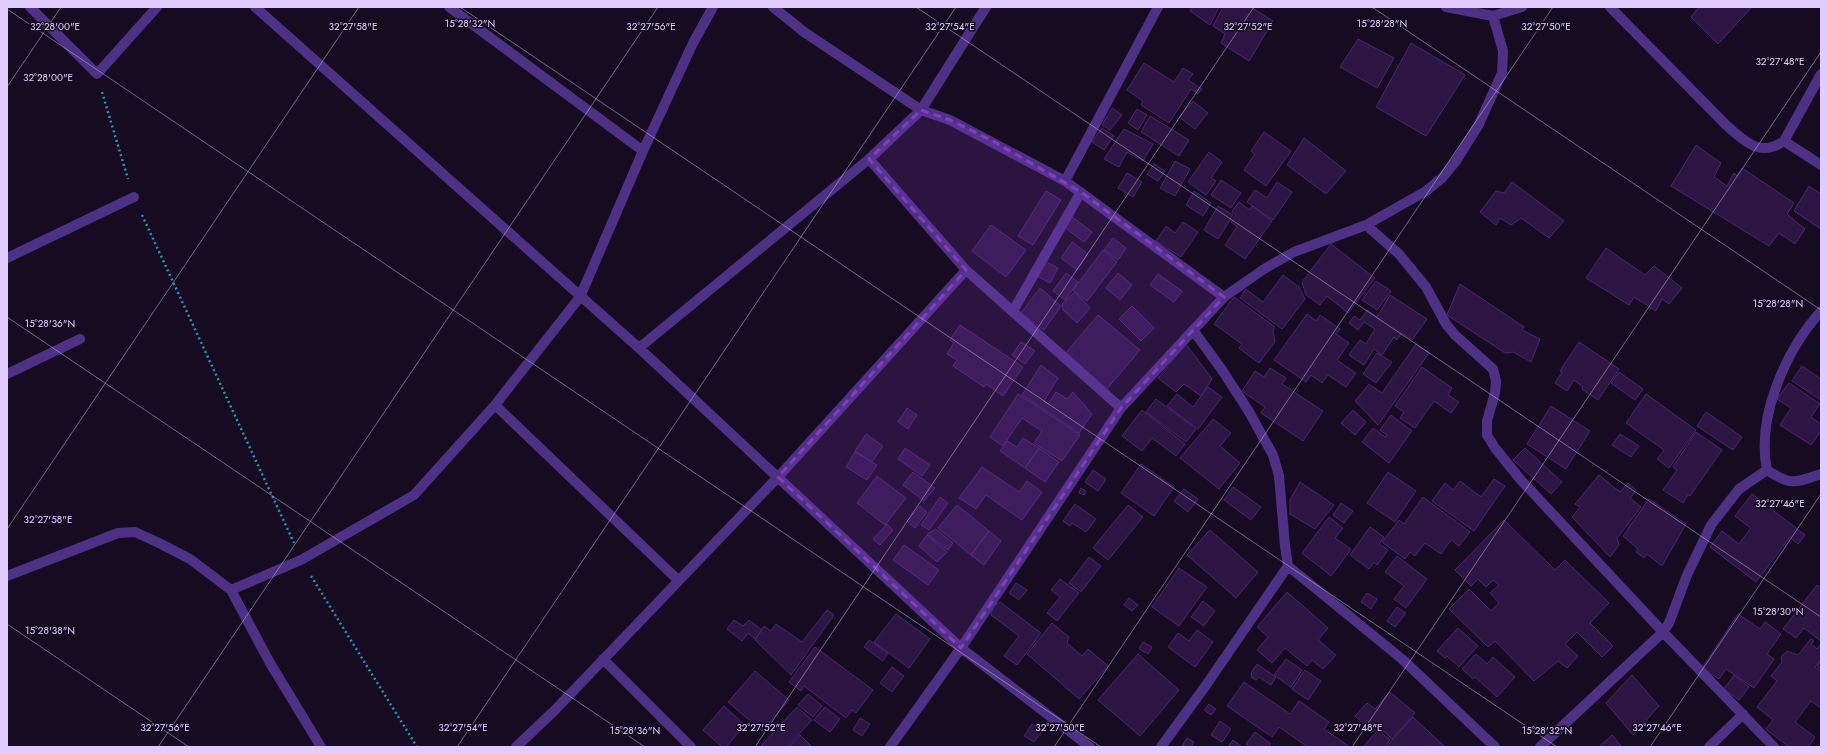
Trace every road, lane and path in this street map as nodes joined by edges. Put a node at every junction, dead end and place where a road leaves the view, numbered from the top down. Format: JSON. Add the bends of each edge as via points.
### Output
{"nodes":[{"id":1,"x":30,"y":7,"type":"edge"},
{"id":2,"x":157,"y":7,"type":"edge"},
{"id":3,"x":255,"y":7,"type":"edge"},
{"id":4,"x":449,"y":7,"type":"edge"},
{"id":5,"x":713,"y":7,"type":"edge"},
{"id":6,"x":772,"y":7,"type":"edge"},
{"id":7,"x":986,"y":7,"type":"edge"},
{"id":8,"x":1158,"y":7,"type":"edge"},
{"id":9,"x":1446,"y":7,"type":"edge"},
{"id":10,"x":1522,"y":7,"type":"edge"},
{"id":11,"x":1610,"y":7,"type":"edge"},
{"id":12,"x":1493,"y":16,"type":"junction"},
{"id":13,"x":97,"y":74,"type":"junction"},
{"id":14,"x":1821,"y":74,"type":"edge"},
{"id":15,"x":921,"y":110,"type":"junction"},
{"id":16,"x":1784,"y":141,"type":"junction"},
{"id":17,"x":643,"y":151,"type":"junction"},
{"id":18,"x":869,"y":159,"type":"junction"},
{"id":19,"x":1821,"y":165,"type":"edge"},
{"id":20,"x":1065,"y":181,"type":"junction"},
{"id":21,"x":1081,"y":192,"type":"junction"},
{"id":22,"x":134,"y":197,"type":"junction"},
{"id":23,"x":1366,"y":225,"type":"junction"},
{"id":24,"x":7,"y":258,"type":"edge"},
{"id":25,"x":966,"y":270,"type":"junction"},
{"id":26,"x":580,"y":297,"type":"junction"},
{"id":27,"x":1224,"y":297,"type":"junction"},
{"id":28,"x":1013,"y":311,"type":"junction"},
{"id":29,"x":1821,"y":311,"type":"edge"},
{"id":30,"x":1193,"y":330,"type":"junction"},
{"id":31,"x":80,"y":339,"type":"dead end"},
{"id":32,"x":639,"y":348,"type":"junction"},
{"id":33,"x":7,"y":374,"type":"edge"},
{"id":34,"x":495,"y":405,"type":"junction"},
{"id":35,"x":1121,"y":408,"type":"junction"},
{"id":36,"x":1767,"y":470,"type":"junction"},
{"id":37,"x":1821,"y":474,"type":"edge"},
{"id":38,"x":778,"y":477,"type":"junction"},
{"id":39,"x":301,"y":560,"type":"junction"},
{"id":40,"x":1288,"y":566,"type":"junction"},
{"id":41,"x":7,"y":576,"type":"edge"},
{"id":42,"x":678,"y":580,"type":"junction"},
{"id":43,"x":231,"y":590,"type":"junction"},
{"id":44,"x":1662,"y":632,"type":"junction"},
{"id":45,"x":961,"y":648,"type":"junction"},
{"id":46,"x":603,"y":659,"type":"junction"},
{"id":47,"x":1743,"y":714,"type":"junction"},
{"id":48,"x":321,"y":747,"type":"edge"},
{"id":49,"x":417,"y":747,"type":"edge"},
{"id":50,"x":516,"y":747,"type":"edge"},
{"id":51,"x":691,"y":747,"type":"edge"},
{"id":52,"x":890,"y":747,"type":"edge"},
{"id":53,"x":1090,"y":747,"type":"edge"},
{"id":54,"x":1161,"y":747,"type":"edge"},
{"id":55,"x":1496,"y":747,"type":"edge"},
{"id":56,"x":1540,"y":747,"type":"edge"},
{"id":57,"x":1709,"y":747,"type":"edge"},
{"id":58,"x":1774,"y":747,"type":"edge"}],
"edges":[{"from":1,"to":13,"type":"street"},
{"from":2,"to":13,"type":"street"},
{"from":3,"to":26,"type":"street"},
{"from":4,"to":17,"type":"street"},
{"from":5,"to":17,"type":"street","via":[[693,43]]},
{"from":6,"to":15,"type":"street","via":[[804,32]]},
{"from":7,"to":15,"type":"street"},
{"from":8,"to":20,"type":"street"},
{"from":9,"to":12,"type":"street"},
{"from":10,"to":12,"type":"street"},
{"from":11,"to":16,"type":"street","via":[[1746,142],[1760,149],[1777,146]]},
{"from":12,"to":23,"type":"street","via":[[1503,51],[1502,74],[1479,124],[1442,178],[1426,191]]},
{"from":13,"to":22,"type":"path"},
{"from":14,"to":16,"type":"street"},
{"from":15,"to":18,"type":"street"},
{"from":15,"to":20,"type":"street","via":[[950,120]]},
{"from":16,"to":19,"type":"street"},
{"from":17,"to":26,"type":"street"},
{"from":18,"to":25,"type":"street"},
{"from":18,"to":32,"type":"street"},
{"from":20,"to":21,"type":"street"},
{"from":21,"to":27,"type":"street"},
{"from":21,"to":28,"type":"street"},
{"from":22,"to":24,"type":"street"},
{"from":22,"to":39,"type":"path"},
{"from":23,"to":27,"type":"street","via":[[1294,252]]},
{"from":23,"to":44,"type":"street","via":[[1399,254],[1426,287],[1446,324],[1455,335],[1493,369],[1495,393],[1487,421],[1487,435],[1495,448],[1520,479]]},
{"from":25,"to":28,"type":"street"},
{"from":25,"to":38,"type":"street"},
{"from":26,"to":32,"type":"street"},
{"from":26,"to":34,"type":"street"},
{"from":27,"to":30,"type":"street"},
{"from":28,"to":35,"type":"street"},
{"from":29,"to":36,"type":"street","via":[[1797,345],[1771,398],[1764,453]]},
{"from":30,"to":35,"type":"street"},
{"from":30,"to":40,"type":"street","via":[[1248,410],[1273,455],[1279,476]]},
{"from":31,"to":33,"type":"street"},
{"from":32,"to":38,"type":"street"},
{"from":34,"to":39,"type":"street","via":[[414,495]]},
{"from":34,"to":42,"type":"street"},
{"from":35,"to":45,"type":"street"},
{"from":36,"to":37,"type":"street","via":[[1780,478],[1795,482]]},
{"from":36,"to":44,"type":"street","via":[[1739,489],[1711,524],[1669,622]]},
{"from":38,"to":42,"type":"street"},
{"from":38,"to":45,"type":"street"},
{"from":39,"to":43,"type":"street"},
{"from":39,"to":49,"type":"path"},
{"from":40,"to":54,"type":"street"},
{"from":40,"to":55,"type":"street","via":[[1402,659]]},
{"from":41,"to":43,"type":"street","via":[[118,533],[135,532],[190,559]]},
{"from":42,"to":46,"type":"street"},
{"from":43,"to":48,"type":"street","via":[[270,663]]},
{"from":44,"to":47,"type":"street"},
{"from":44,"to":56,"type":"street"},
{"from":45,"to":52,"type":"street"},
{"from":45,"to":53,"type":"street"},
{"from":46,"to":50,"type":"street"},
{"from":46,"to":51,"type":"street"},
{"from":47,"to":57,"type":"street"},
{"from":47,"to":58,"type":"street"}]}
